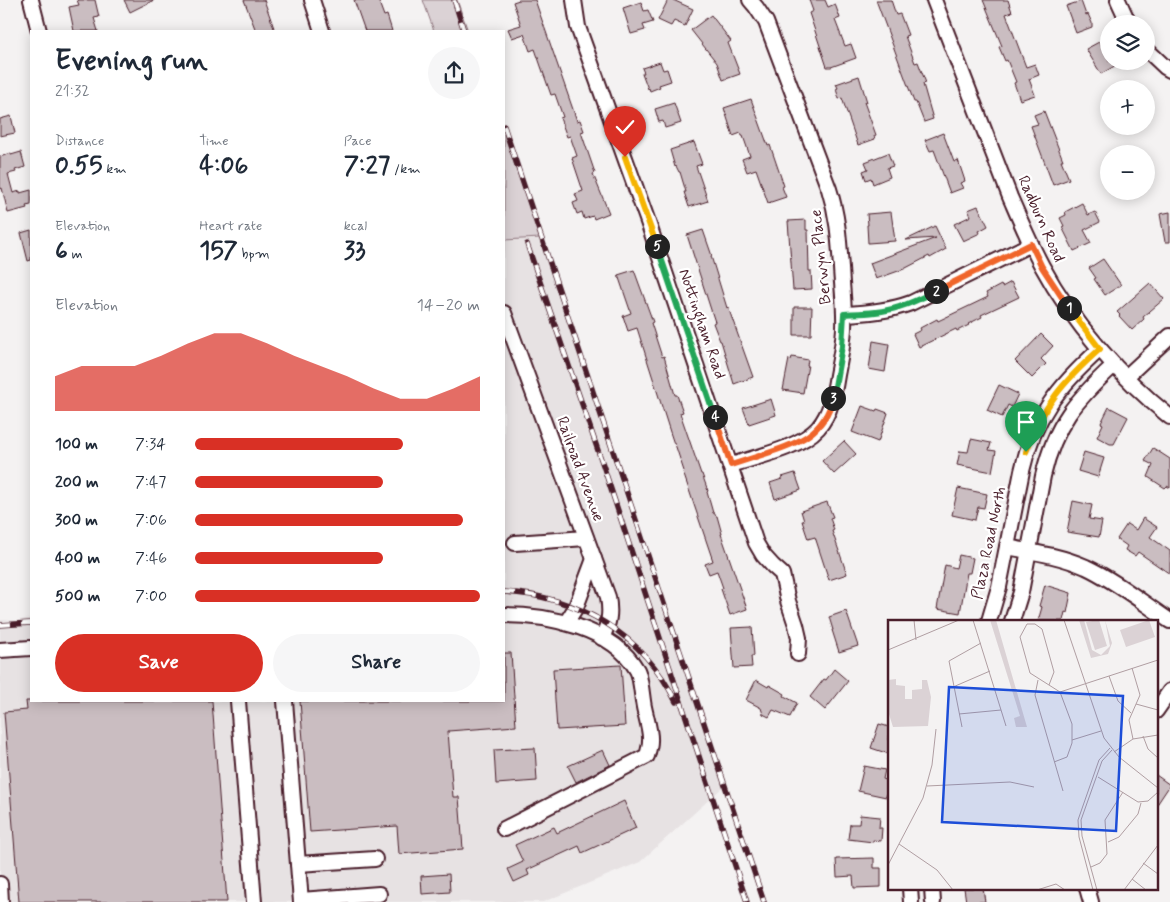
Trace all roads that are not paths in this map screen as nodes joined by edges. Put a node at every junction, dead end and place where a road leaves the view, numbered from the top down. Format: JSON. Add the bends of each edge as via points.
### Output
{"nodes":[{"id":1,"x":31,"y":0,"type":"edge"},
{"id":2,"x":312,"y":0,"type":"edge"},
{"id":3,"x":574,"y":0,"type":"edge"},
{"id":4,"x":750,"y":0,"type":"edge"},
{"id":5,"x":934,"y":0,"type":"edge"},
{"id":6,"x":1118,"y":0,"type":"edge"},
{"id":7,"x":1125,"y":15,"type":"edge"},
{"id":8,"x":39,"y":30,"type":"edge"},
{"id":9,"x":322,"y":30,"type":"edge"},
{"id":10,"x":1155,"y":58,"type":"edge"},
{"id":11,"x":1170,"y":70,"type":"edge"},
{"id":12,"x":1031,"y":244,"type":"junction"},
{"id":13,"x":844,"y":314,"type":"junction"},
{"id":14,"x":505,"y":317,"type":"edge"},
{"id":15,"x":1170,"y":336,"type":"edge"},
{"id":16,"x":1100,"y":349,"type":"junction"},
{"id":17,"x":1114,"y":365,"type":"junction"},
{"id":18,"x":1126,"y":377,"type":"junction"},
{"id":19,"x":1170,"y":417,"type":"edge"},
{"id":20,"x":731,"y":465,"type":"junction"},
{"id":21,"x":586,"y":538,"type":"junction"},
{"id":22,"x":515,"y":543,"type":"dead end"},
{"id":23,"x":1007,"y":547,"type":"junction"},
{"id":24,"x":1029,"y":551,"type":"junction"},
{"id":25,"x":594,"y":560,"type":"junction"},
{"id":26,"x":505,"y":615,"type":"edge"},
{"id":27,"x":989,"y":620,"type":"edge"},
{"id":28,"x":1012,"y":620,"type":"edge"},
{"id":29,"x":1170,"y":621,"type":"edge"},
{"id":30,"x":566,"y":623,"type":"junction"},
{"id":31,"x":602,"y":638,"type":"junction"},
{"id":32,"x":30,"y":648,"type":"edge"},
{"id":33,"x":0,"y":650,"type":"edge"},
{"id":34,"x":798,"y":654,"type":"dead end"},
{"id":35,"x":1170,"y":691,"type":"edge"},
{"id":36,"x":238,"y":702,"type":"edge"},
{"id":37,"x":285,"y":702,"type":"edge"},
{"id":38,"x":1158,"y":708,"type":"edge"},
{"id":39,"x":504,"y":829,"type":"dead end"},
{"id":40,"x":375,"y":859,"type":"dead end"},
{"id":41,"x":298,"y":864,"type":"junction"},
{"id":42,"x":0,"y":884,"type":"edge"},
{"id":43,"x":378,"y":894,"type":"dead end"},
{"id":44,"x":301,"y":901,"type":"edge"},
{"id":45,"x":1,"y":902,"type":"edge"},
{"id":46,"x":254,"y":902,"type":"edge"}],
"edges":[{"from":1,"to":8,"type":"street"},
{"from":2,"to":9,"type":"street"},
{"from":3,"to":20,"type":"street","name":"Nottingham Road","via":[[578,27]]},
{"from":4,"to":13,"type":"street","name":"Berwyn Place","via":[[766,22],[835,207]]},
{"from":5,"to":12,"type":"street","name":"Radburn Road"},
{"from":6,"to":7,"type":"street"},
{"from":10,"to":11,"type":"street"},
{"from":12,"to":13,"type":"street","via":[[905,305],[885,311]]},
{"from":12,"to":16,"type":"street","name":"Radburn Road","via":[[1055,288]]},
{"from":13,"to":20,"type":"street","name":"Berwyn Place","via":[[835,391],[826,417],[797,443]]},
{"from":14,"to":21,"type":"street","name":"Railroad Avenue"},
{"from":15,"to":18,"type":"street"},
{"from":16,"to":17,"type":"street","name":"Radburn Road"},
{"from":16,"to":23,"type":"street","name":"Plaza Road North","via":[[1064,383],[1032,434]]},
{"from":17,"to":18,"type":"street","name":"Radburn Road"},
{"from":17,"to":24,"type":"street","via":[[1068,413],[1053,443],[1043,476]]},
{"from":18,"to":19,"type":"street","name":"Radburn Road"},
{"from":20,"to":34,"type":"street","name":"Nottingham Road","via":[[756,542],[782,574],[799,638]]},
{"from":21,"to":22,"type":"street"},
{"from":21,"to":25,"type":"street","name":"Railroad Avenue"},
{"from":23,"to":24,"type":"street"},
{"from":23,"to":27,"type":"street","name":"Plaza Road North"},
{"from":24,"to":28,"type":"street"},
{"from":24,"to":29,"type":"street","via":[[1068,560],[1100,574]]},
{"from":25,"to":30,"type":"street","via":[[576,607]]},
{"from":25,"to":31,"type":"street","name":"Railroad Avenue","via":[[610,607],[608,625]]},
{"from":26,"to":30,"type":"street","via":[[532,616]]},
{"from":30,"to":31,"type":"street"},
{"from":31,"to":39,"type":"street","via":[[622,650],[638,671],[650,741],[647,756]]},
{"from":32,"to":33,"type":"street"},
{"from":35,"to":38,"type":"street"},
{"from":36,"to":46,"type":"street"},
{"from":37,"to":41,"type":"street"},
{"from":40,"to":41,"type":"street"},
{"from":41,"to":44,"type":"street"},
{"from":42,"to":45,"type":"street"},
{"from":43,"to":44,"type":"street"}]}
